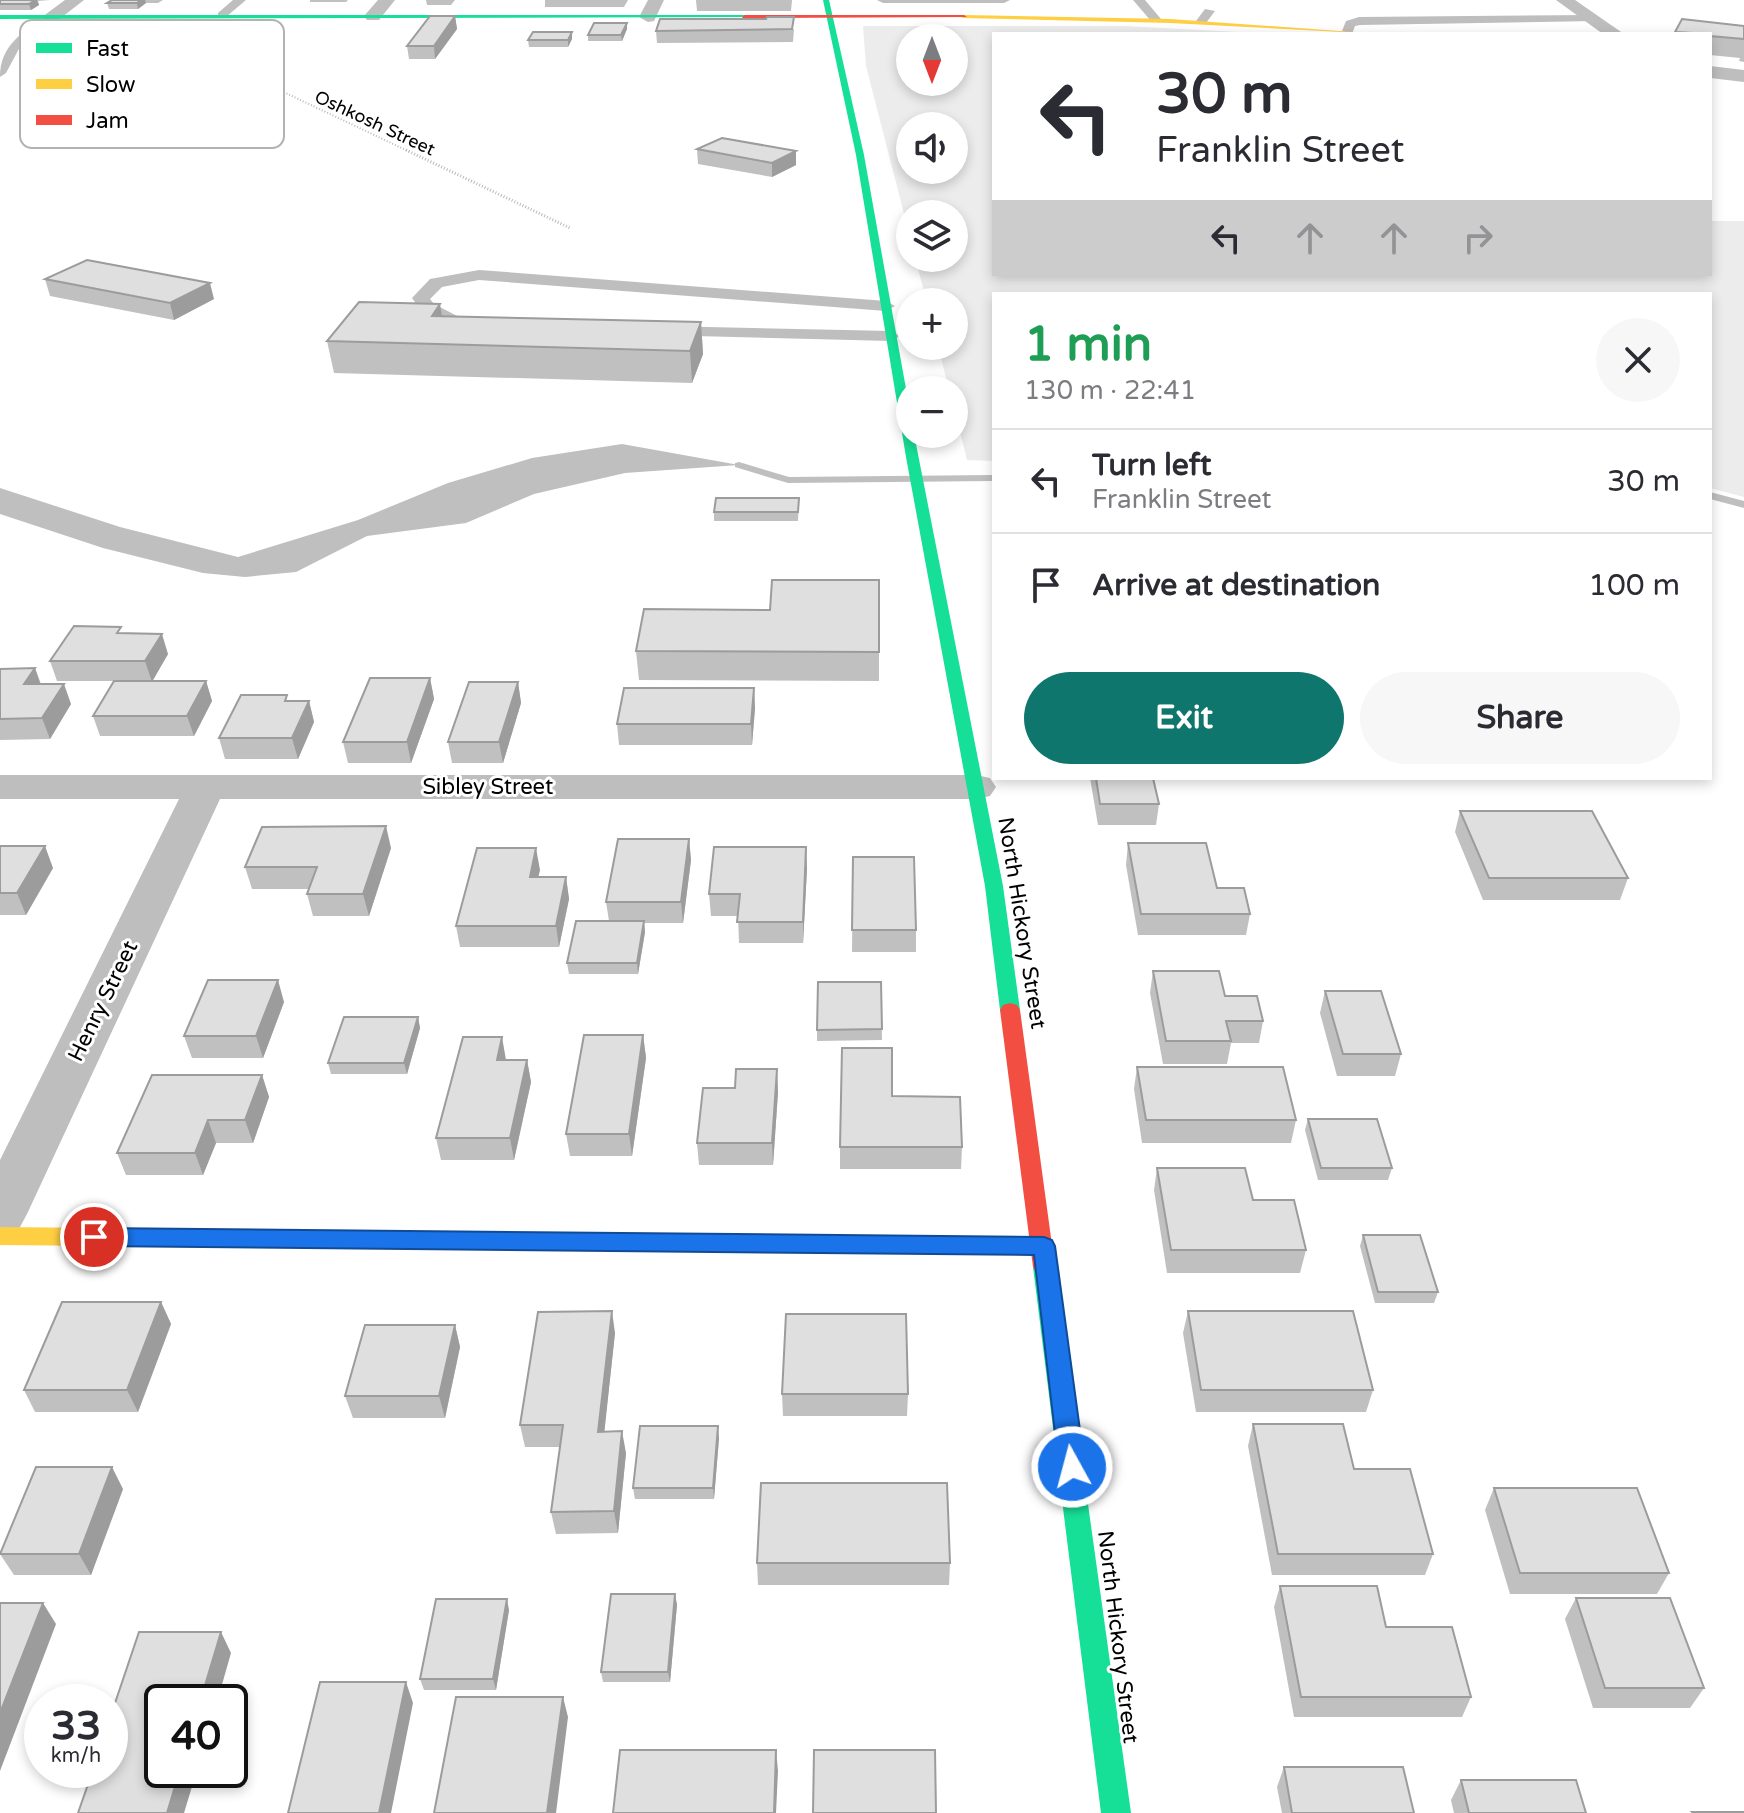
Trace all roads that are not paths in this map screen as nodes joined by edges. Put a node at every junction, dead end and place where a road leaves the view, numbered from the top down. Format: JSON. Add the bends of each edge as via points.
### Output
{"nodes":[{"id":1,"x":76,"y":0,"type":"edge"},
{"id":2,"x":240,"y":0,"type":"edge"},
{"id":3,"x":387,"y":0,"type":"edge"},
{"id":4,"x":883,"y":0,"type":"edge"},
{"id":5,"x":1004,"y":0,"type":"edge"},
{"id":6,"x":1139,"y":0,"type":"edge"},
{"id":7,"x":1564,"y":0,"type":"edge"},
{"id":8,"x":652,"y":8,"type":"edge"},
{"id":9,"x":1027,"y":8,"type":"edge"},
{"id":10,"x":828,"y":9,"type":"edge"},
{"id":11,"x":222,"y":15,"type":"junction"},
{"id":12,"x":373,"y":16,"type":"junction"},
{"id":13,"x":0,"y":17,"type":"edge"},
{"id":14,"x":51,"y":17,"type":"junction"},
{"id":15,"x":1155,"y":19,"type":"junction"},
{"id":16,"x":1592,"y":19,"type":"junction"},
{"id":17,"x":47,"y":20,"type":"edge"},
{"id":18,"x":1348,"y":31,"type":"junction"},
{"id":19,"x":1358,"y":32,"type":"edge"},
{"id":20,"x":1612,"y":32,"type":"edge"},
{"id":21,"x":20,"y":40,"type":"edge"},
{"id":22,"x":1712,"y":72,"type":"edge"},
{"id":23,"x":0,"y":73,"type":"edge"},
{"id":24,"x":1744,"y":76,"type":"edge"},
{"id":25,"x":886,"y":306,"type":"junction"},
{"id":26,"x":472,"y":326,"type":"edge"},
{"id":27,"x":636,"y":331,"type":"edge"},
{"id":28,"x":891,"y":336,"type":"junction"},
{"id":29,"x":0,"y":787,"type":"edge"},
{"id":30,"x":205,"y":787,"type":"junction"},
{"id":31,"x":976,"y":787,"type":"junction"},
{"id":32,"x":0,"y":1214,"type":"edge"},
{"id":33,"x":0,"y":1236,"type":"edge"},
{"id":34,"x":1044,"y":1246,"type":"junction"},
{"id":35,"x":1116,"y":1813,"type":"edge"}],
"edges":[{"from":1,"to":14,"type":"street"},
{"from":2,"to":11,"type":"lane"},
{"from":3,"to":12,"type":"street"},
{"from":4,"to":5,"type":"lane"},
{"from":6,"to":15,"type":"lane"},
{"from":7,"to":16,"type":"street"},
{"from":8,"to":10,"type":"street"},
{"from":8,"to":12,"type":"street"},
{"from":9,"to":10,"type":"street"},
{"from":9,"to":15,"type":"street"},
{"from":10,"to":25,"type":"street","name":"North Hickory Street"},
{"from":11,"to":12,"type":"street"},
{"from":11,"to":14,"type":"street"},
{"from":13,"to":14,"type":"street"},
{"from":14,"to":17,"type":"lane"},
{"from":15,"to":18,"type":"street","via":[[1206,16]]},
{"from":16,"to":18,"type":"lane","via":[[1359,21]]},
{"from":16,"to":20,"type":"street"},
{"from":18,"to":19,"type":"street"},
{"from":21,"to":23,"type":"lane"},
{"from":22,"to":24,"type":"street"},
{"from":25,"to":26,"type":"lane","via":[[479,275],[436,283],[421,298],[441,317]]},
{"from":25,"to":28,"type":"street","name":"North Hickory Street"},
{"from":27,"to":28,"type":"lane"},
{"from":28,"to":31,"type":"street","name":"North Hickory Street"},
{"from":29,"to":30,"type":"street","name":"Sibley Street"},
{"from":30,"to":31,"type":"street","name":"Sibley Street"},
{"from":30,"to":32,"type":"street","name":"Henry Street"},
{"from":31,"to":34,"type":"street","name":"North Hickory Street"},
{"from":33,"to":34,"type":"street"},
{"from":34,"to":35,"type":"street","name":"North Hickory Street"}]}
